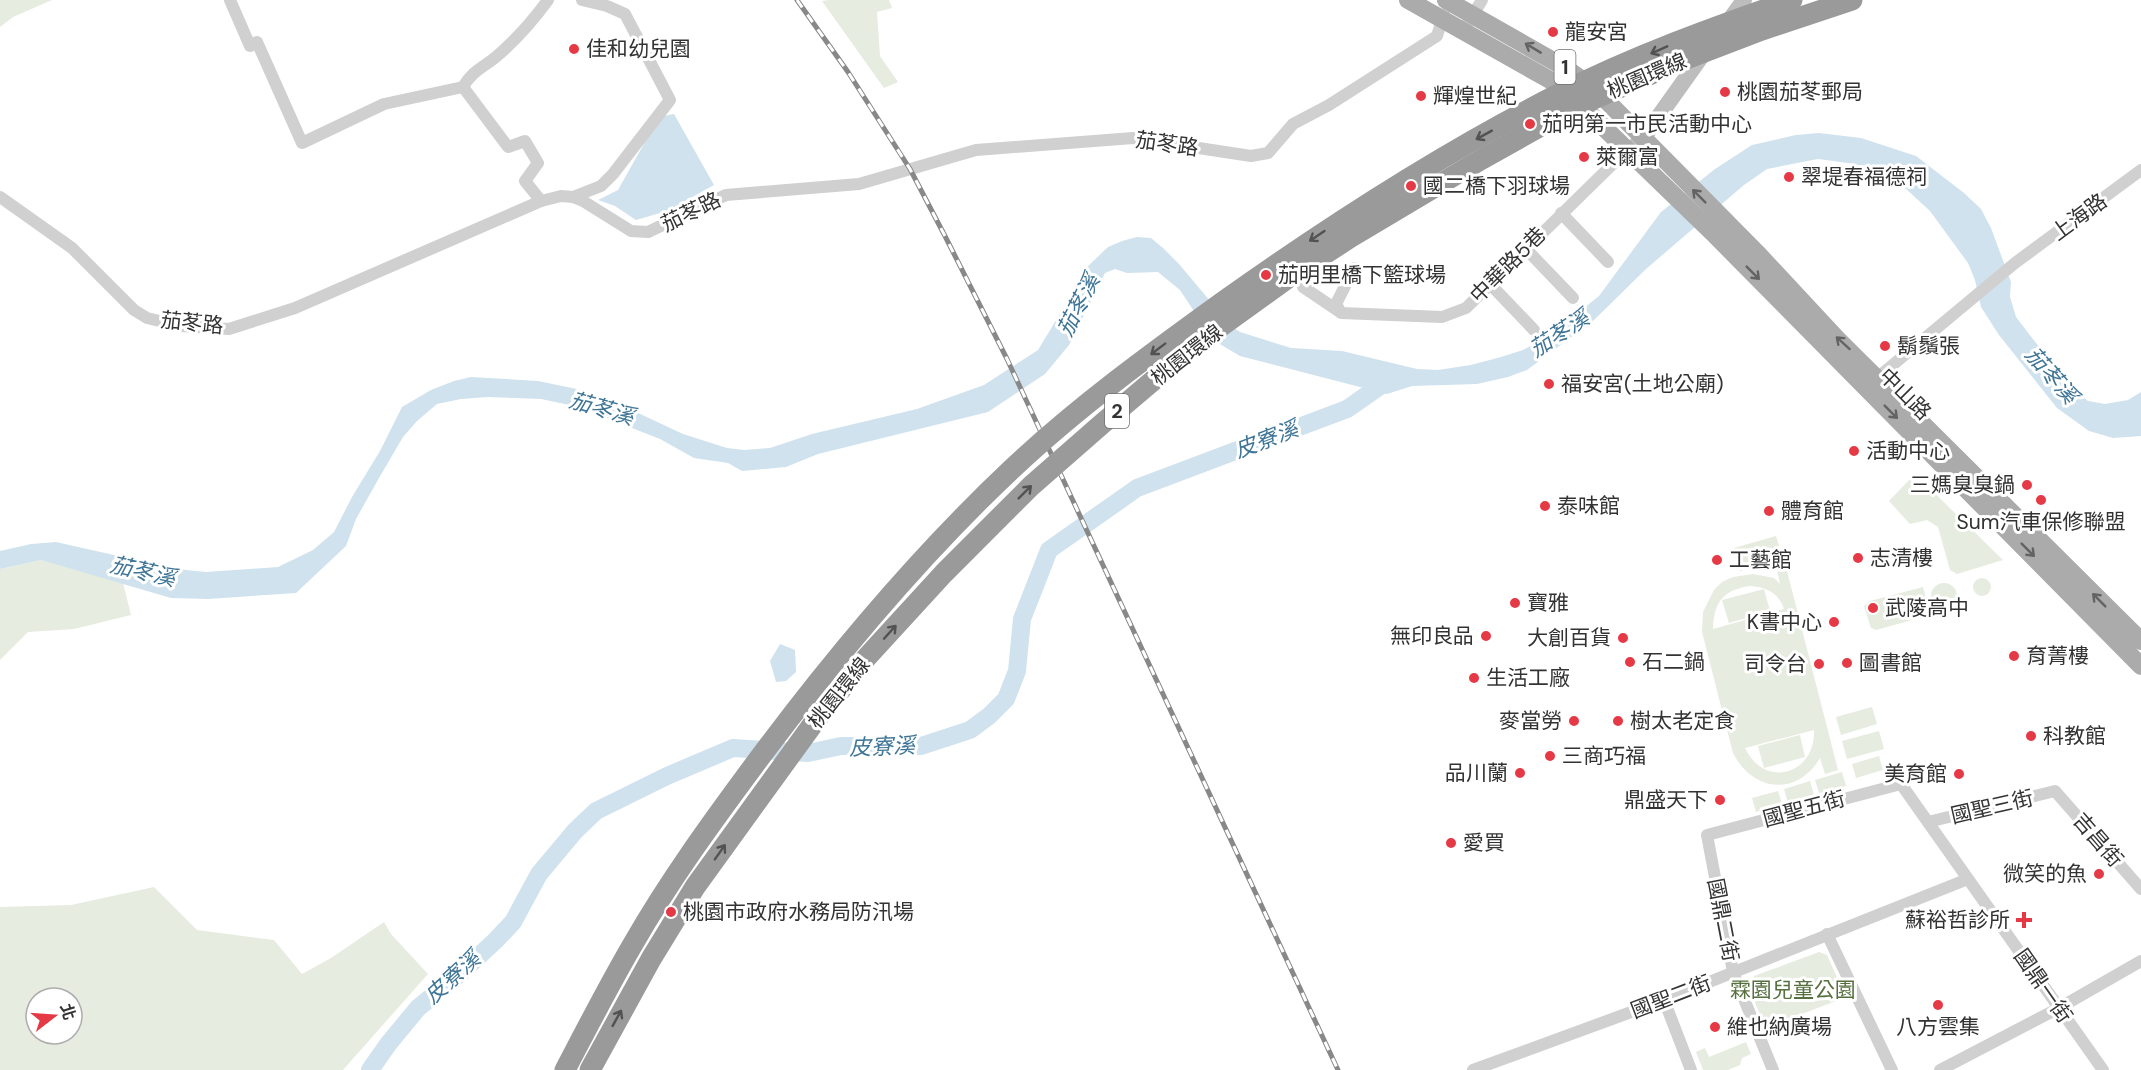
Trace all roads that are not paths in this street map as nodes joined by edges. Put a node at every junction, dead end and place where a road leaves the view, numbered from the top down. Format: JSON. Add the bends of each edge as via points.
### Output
{"nodes":[{"id":1,"x":230,"y":0,"type":"edge"},
{"id":2,"x":548,"y":0,"type":"edge"},
{"id":3,"x":582,"y":0,"type":"edge"},
{"id":4,"x":1408,"y":0,"type":"edge"},
{"id":5,"x":1744,"y":0,"type":"edge"},
{"id":6,"x":1792,"y":0,"type":"edge"},
{"id":7,"x":1852,"y":0,"type":"edge"},
{"id":8,"x":1448,"y":1,"type":"edge"},
{"id":9,"x":1477,"y":7,"type":"edge"},
{"id":10,"x":1442,"y":19,"type":"junction"},
{"id":11,"x":1463,"y":31,"type":"junction"},
{"id":12,"x":463,"y":87,"type":"junction"},
{"id":13,"x":1644,"y":136,"type":"junction"},
{"id":14,"x":1628,"y":151,"type":"junction"},
{"id":15,"x":2141,"y":170,"type":"edge"},
{"id":16,"x":1666,"y":175,"type":"junction"},
{"id":17,"x":0,"y":197,"type":"edge"},
{"id":18,"x":573,"y":197,"type":"junction"},
{"id":19,"x":541,"y":201,"type":"junction"},
{"id":20,"x":1561,"y":213,"type":"junction"},
{"id":21,"x":1526,"y":249,"type":"junction"},
{"id":22,"x":1608,"y":262,"type":"dead end"},
{"id":23,"x":1354,"y":268,"type":"dead end"},
{"id":24,"x":1490,"y":284,"type":"junction"},
{"id":25,"x":1302,"y":287,"type":"dead end"},
{"id":26,"x":1573,"y":298,"type":"dead end"},
{"id":27,"x":1341,"y":313,"type":"junction"},
{"id":28,"x":1534,"y":330,"type":"dead end"},
{"id":29,"x":1872,"y":382,"type":"junction"},
{"id":30,"x":2141,"y":641,"type":"edge"},
{"id":31,"x":2141,"y":666,"type":"edge"},
{"id":32,"x":1901,"y":784,"type":"joint"},
{"id":33,"x":2055,"y":792,"type":"joint"},
{"id":34,"x":1928,"y":822,"type":"junction"},
{"id":35,"x":1707,"y":835,"type":"joint"},
{"id":36,"x":1968,"y":879,"type":"junction"},
{"id":37,"x":2141,"y":889,"type":"edge"},
{"id":38,"x":1827,"y":934,"type":"junction"},
{"id":39,"x":2141,"y":961,"type":"edge"},
{"id":40,"x":1734,"y":972,"type":"junction"},
{"id":41,"x":1664,"y":1000,"type":"junction"},
{"id":42,"x":2060,"y":1008,"type":"junction"},
{"id":43,"x":565,"y":1070,"type":"edge"},
{"id":44,"x":590,"y":1070,"type":"edge"},
{"id":45,"x":1473,"y":1070,"type":"edge"},
{"id":46,"x":1691,"y":1070,"type":"edge"},
{"id":47,"x":1773,"y":1070,"type":"edge"},
{"id":48,"x":1892,"y":1070,"type":"edge"},
{"id":49,"x":1940,"y":1070,"type":"edge"},
{"id":50,"x":2103,"y":1070,"type":"edge"}],
"edges":[{"from":1,"to":12,"type":"street","via":[[250,46],[257,42],[302,143],[384,104]]},
{"from":2,"to":12,"type":"street","via":[[526,30],[470,75]]},
{"from":3,"to":18,"type":"street","via":[[625,14],[670,100],[601,186]]},
{"from":4,"to":10,"type":"main road","number":"1"},
{"from":5,"to":13,"type":"street"},
{"from":6,"to":43,"type":"highway","name":"桃園環線","number":"2","one_way":true,"bridge":true,"via":[[1675,43],[1561,93],[1400,184],[1180,332],[1088,402],[1022,459],[923,558],[774,737],[633,943]]},
{"from":44,"to":7,"type":"highway","name":"桃園環線","number":"2","one_way":true,"bridge":true,"via":[[695,887],[813,724],[867,657],[944,573],[1031,486],[1103,423],[1196,345],[1288,279],[1492,153],[1575,107],[1681,61]]},
{"from":8,"to":9,"type":"main road","number":"1"},
{"from":8,"to":10,"type":"street","name":"茄苳路"},
{"from":9,"to":11,"type":"street"},
{"from":13,"to":9,"type":"main road","number":"1","one_way":true,"via":[[1594,88]]},
{"from":10,"to":11,"type":"main road","number":"1"},
{"from":10,"to":18,"type":"street","name":"茄苳路","via":[[1437,36],[1293,124],[1268,153],[1251,156],[1133,138],[975,150],[859,184],[726,195],[648,232],[631,231]]},
{"from":11,"to":14,"type":"main road","number":"1","via":[[1550,80]]},
{"from":12,"to":19,"type":"street","via":[[508,147],[525,141],[538,163],[525,181]]},
{"from":13,"to":14,"type":"street"},
{"from":13,"to":16,"type":"main road","number":"1"},
{"from":14,"to":16,"type":"main road","number":"1"},
{"from":14,"to":20,"type":"street","name":"中華路5巷"},
{"from":15,"to":29,"type":"street","name":"上海路","via":[[2016,263]]},
{"from":16,"to":29,"type":"main road","name":"中山路","number":"1"},
{"from":17,"to":19,"type":"street","name":"茄苳路","via":[[72,248],[134,310],[147,318],[180,326],[230,329],[295,308]]},
{"from":18,"to":19,"type":"street","name":"茄苳路"},
{"from":20,"to":21,"type":"street","name":"中華路5巷"},
{"from":20,"to":22,"type":"street"},
{"from":21,"to":24,"type":"street","name":"中華路5巷"},
{"from":21,"to":26,"type":"street"},
{"from":23,"to":27,"type":"street","via":[[1336,304]]},
{"from":24,"to":27,"type":"street","name":"中華路5巷","via":[[1466,308],[1442,317]]},
{"from":24,"to":28,"type":"street"},
{"from":25,"to":27,"type":"street"},
{"from":30,"to":29,"type":"main road","name":"中山路","number":"1","one_way":true},
{"from":29,"to":31,"type":"main road","name":"中山路","number":"1","one_way":true},
{"from":32,"to":34,"type":"street","name":"國鼎一街"},
{"from":32,"to":35,"type":"street","name":"國聖五街"},
{"from":33,"to":34,"type":"street","name":"國聖三街"},
{"from":33,"to":37,"type":"street","name":"吉昌街"},
{"from":34,"to":36,"type":"street","name":"國鼎一街"},
{"from":35,"to":40,"type":"street","name":"國鼎二街"},
{"from":36,"to":38,"type":"street","name":"國聖二街"},
{"from":36,"to":42,"type":"street","name":"國鼎一街"},
{"from":38,"to":40,"type":"street","name":"國聖二街"},
{"from":38,"to":48,"type":"street"},
{"from":39,"to":42,"type":"street"},
{"from":40,"to":41,"type":"street","name":"國聖二街"},
{"from":40,"to":47,"type":"street","name":"國鼎二街"},
{"from":41,"to":45,"type":"street","name":"國聖二街"},
{"from":41,"to":46,"type":"street"},
{"from":42,"to":49,"type":"street"},
{"from":42,"to":50,"type":"street","name":"國鼎一街"}]}
